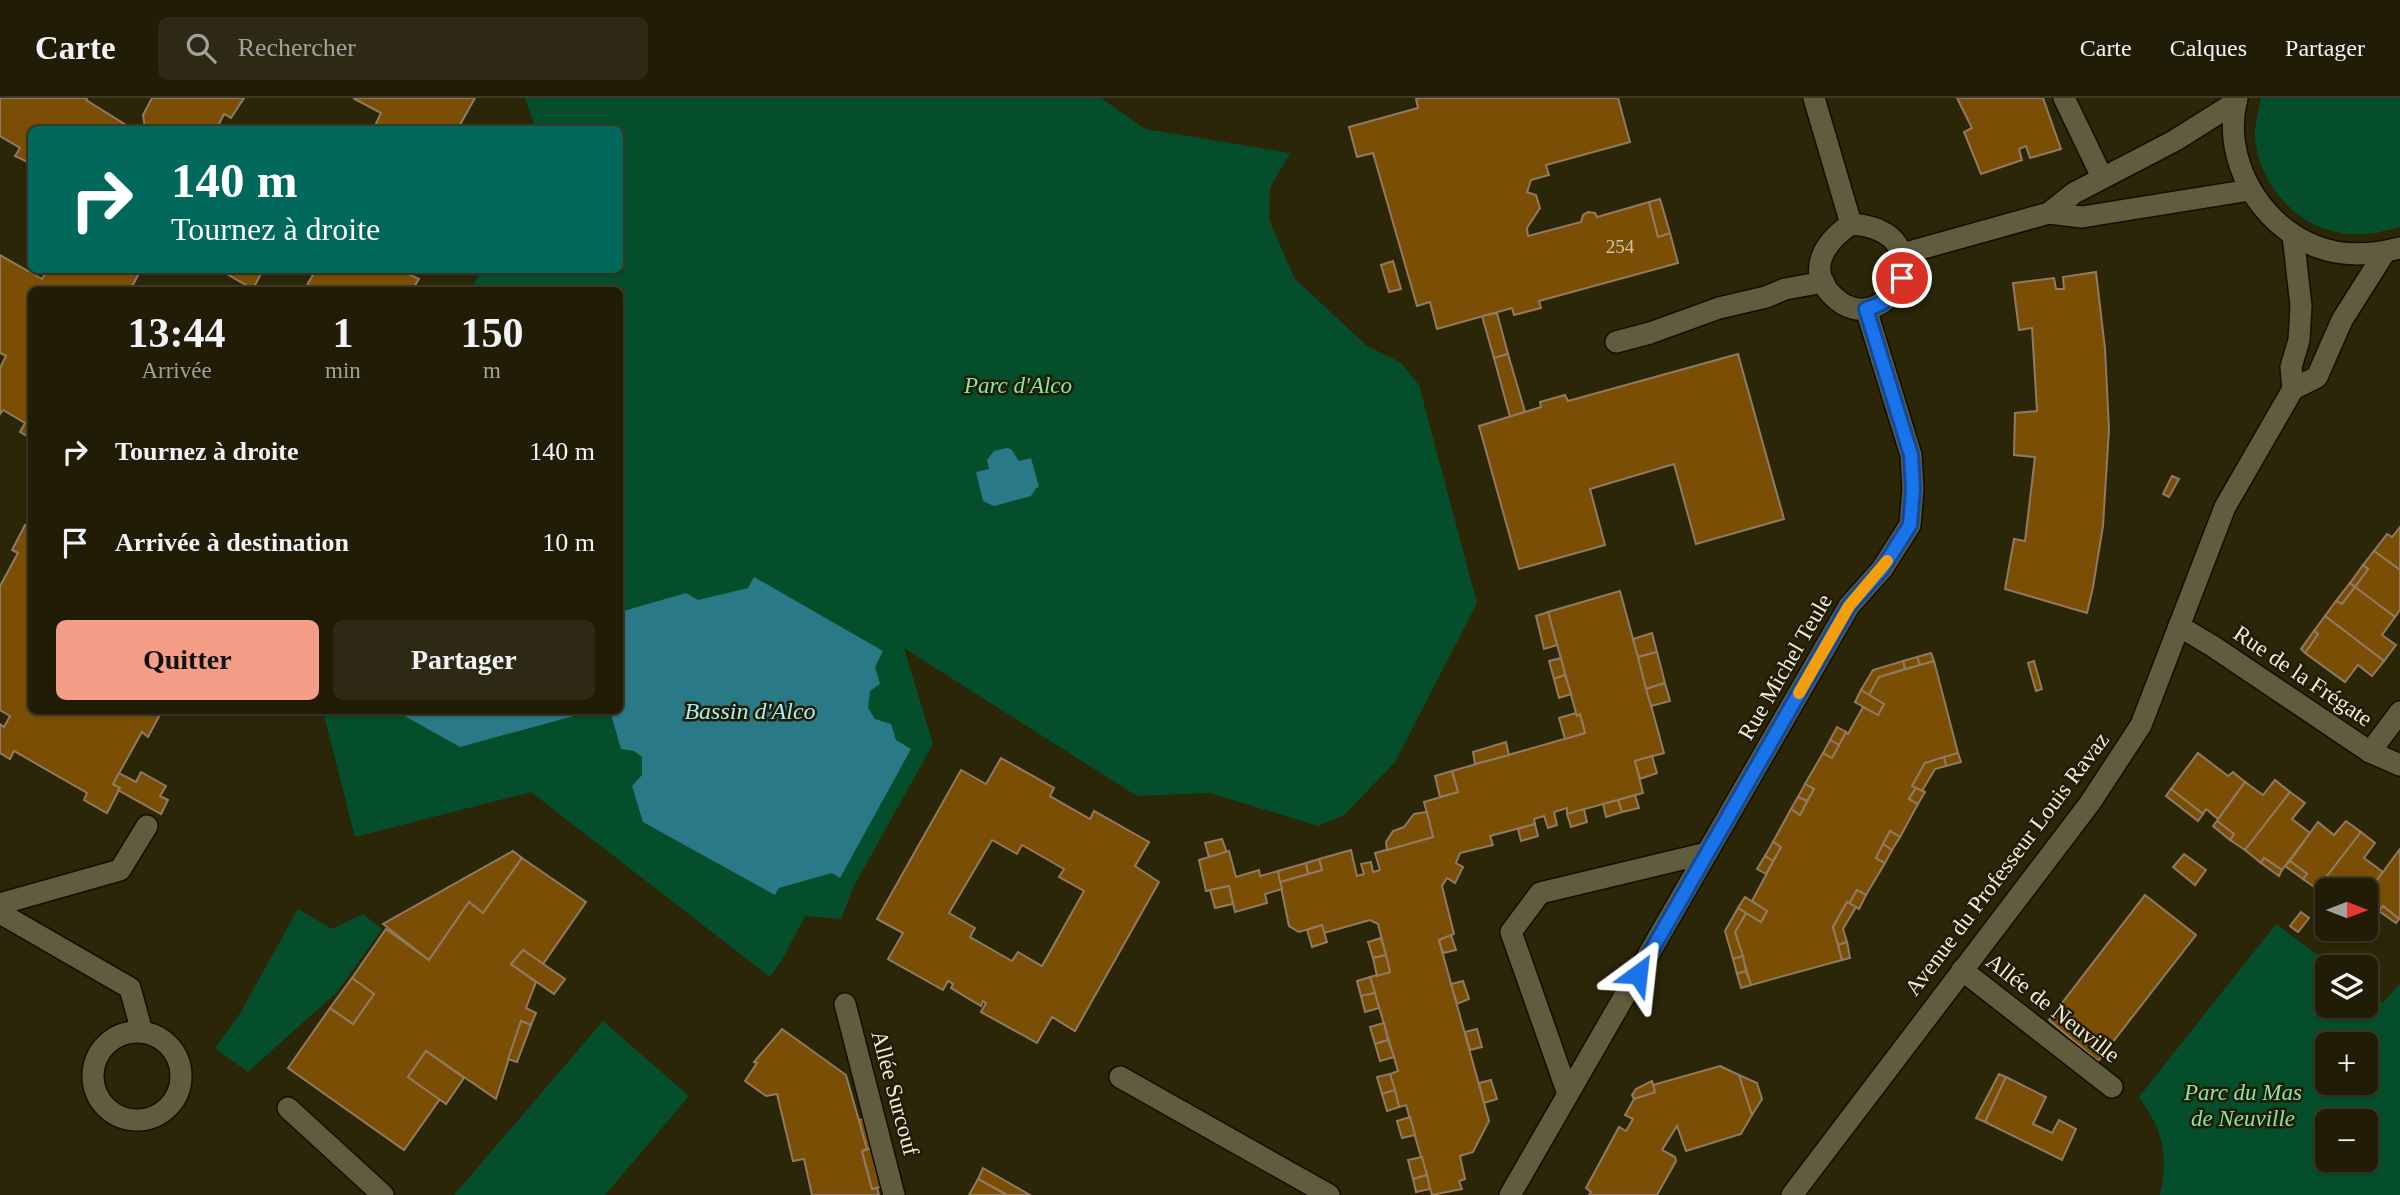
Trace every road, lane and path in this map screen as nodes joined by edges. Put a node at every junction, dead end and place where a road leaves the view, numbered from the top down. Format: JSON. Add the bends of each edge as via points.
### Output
{"nodes":[{"id":1,"x":1814,"y":98,"type":"edge"},
{"id":2,"x":2064,"y":98,"type":"edge"},
{"id":3,"x":2236,"y":100,"type":"edge"},
{"id":4,"x":2102,"y":177,"type":"junction"},
{"id":5,"x":2250,"y":190,"type":"junction"},
{"id":6,"x":2049,"y":213,"type":"junction"},
{"id":7,"x":1851,"y":224,"type":"junction"},
{"id":8,"x":2293,"y":235,"type":"junction"},
{"id":9,"x":2392,"y":250,"type":"edge"},
{"id":10,"x":1902,"y":254,"type":"junction"},
{"id":11,"x":1824,"y":282,"type":"junction"},
{"id":12,"x":1866,"y":309,"type":"junction"},
{"id":13,"x":1616,"y":342,"type":"dead end"},
{"id":14,"x":2293,"y":389,"type":"junction"},
{"id":15,"x":2179,"y":626,"type":"junction"},
{"id":16,"x":2400,"y":712,"type":"edge"},
{"id":17,"x":2370,"y":752,"type":"junction"},
{"id":18,"x":2400,"y":765,"type":"edge"},
{"id":19,"x":147,"y":826,"type":"dead end"},
{"id":20,"x":1707,"y":853,"type":"junction"},
{"id":21,"x":0,"y":904,"type":"edge"},
{"id":22,"x":0,"y":913,"type":"edge"},
{"id":23,"x":1962,"y":970,"type":"junction"},
{"id":24,"x":845,"y":1004,"type":"dead end"},
{"id":25,"x":142,"y":1032,"type":"junction"},
{"id":26,"x":1120,"y":1077,"type":"dead end"},
{"id":27,"x":2112,"y":1087,"type":"dead end"},
{"id":28,"x":1568,"y":1094,"type":"junction"},
{"id":29,"x":288,"y":1108,"type":"dead end"},
{"id":30,"x":383,"y":1195,"type":"edge"},
{"id":31,"x":894,"y":1195,"type":"edge"},
{"id":32,"x":1329,"y":1195,"type":"edge"},
{"id":33,"x":1510,"y":1195,"type":"edge"},
{"id":34,"x":1791,"y":1195,"type":"edge"}],
"edges":[{"from":1,"to":7,"type":"street"},
{"from":2,"to":4,"type":"street"},
{"from":3,"to":4,"type":"street","via":[[2174,141]]},
{"from":3,"to":5,"type":"street","via":[[2235,147]]},
{"from":4,"to":6,"type":"street"},
{"from":5,"to":6,"type":"street","via":[[2082,217]]},
{"from":5,"to":8,"type":"street","via":[[2269,215]]},
{"from":6,"to":10,"type":"street"},
{"from":7,"to":10,"type":"street","via":[[1884,232]]},
{"from":7,"to":11,"type":"street","via":[[1826,246],[1821,270]]},
{"from":8,"to":9,"type":"street","via":[[2335,251]]},
{"from":8,"to":14,"type":"street","name":"Avenue du Professeur Louis Ravaz","via":[[2301,306],[2299,340],[2291,366]]},
{"from":9,"to":14,"type":"street","name":"Avenue du Professeur Louis Ravaz","via":[[2342,320],[2317,377]]},
{"from":10,"to":12,"type":"street","via":[[1904,266],[1897,289],[1879,306]]},
{"from":11,"to":12,"type":"street","via":[[1841,303]]},
{"from":11,"to":13,"type":"street","via":[[1719,308]]},
{"from":12,"to":20,"type":"street","name":"Rue Michel Teule","via":[[1911,455],[1910,525],[1882,569],[1849,606]]},
{"from":14,"to":15,"type":"street","name":"Avenue du Professeur Louis Ravaz","via":[[2225,507]]},
{"from":15,"to":17,"type":"street","name":"Rue de la Frégate"},
{"from":15,"to":23,"type":"street","name":"Avenue du Professeur Louis Ravaz","via":[[2141,725],[2116,765]]},
{"from":16,"to":17,"type":"street"},
{"from":17,"to":18,"type":"street","name":"Rue de la Frégate"},
{"from":19,"to":21,"type":"street","via":[[120,870]]},
{"from":20,"to":28,"type":"street","name":"Rue Michel Teule"},
{"from":20,"to":28,"type":"street","via":[[1539,893],[1511,932]]},
{"from":22,"to":25,"type":"street","via":[[130,988]]},
{"from":23,"to":27,"type":"street","name":"Allée de Neuville"},
{"from":23,"to":34,"type":"street","name":"Avenue du Professeur Louis Ravaz"},
{"from":24,"to":31,"type":"street","name":"Allée Surcouf"},
{"from":25,"to":25,"type":"street","via":[[117,1036],[99,1053],[93,1067],[93,1083],[107,1109],[134,1121],[150,1119],[174,1102],[182,1072],[169,1045]]},
{"from":26,"to":32,"type":"street"},
{"from":28,"to":33,"type":"street","name":"Rue Michel Teule"},
{"from":29,"to":30,"type":"street"}]}
